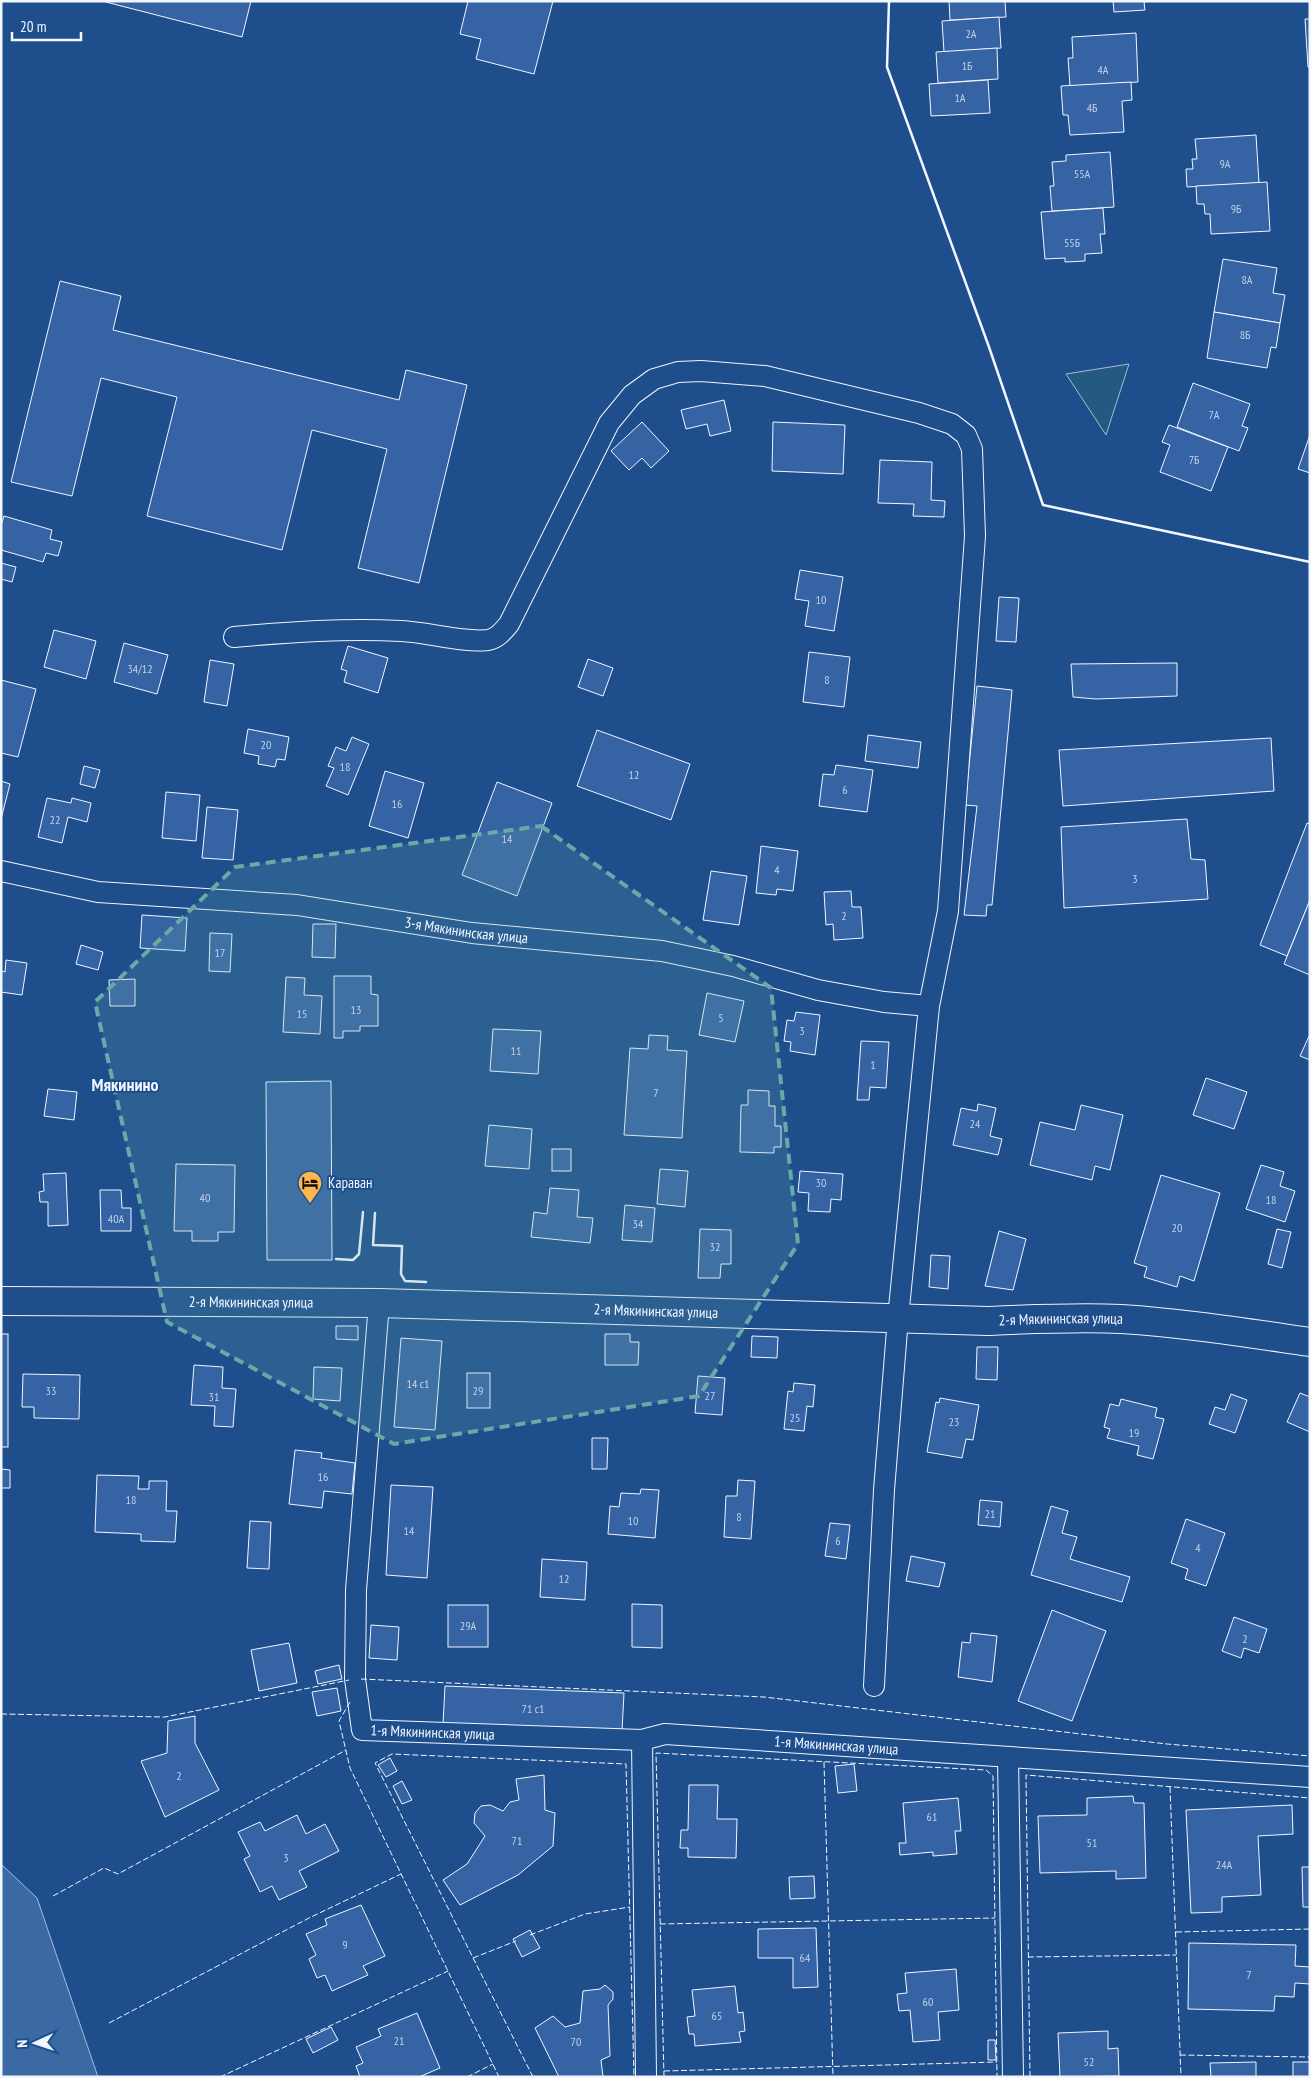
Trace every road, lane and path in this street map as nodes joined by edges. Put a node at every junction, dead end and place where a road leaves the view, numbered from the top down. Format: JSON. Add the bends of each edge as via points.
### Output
{"nodes":[{"id":1,"x":234,"y":637,"type":"dead end"},
{"id":2,"x":1,"y":872,"type":"edge"},
{"id":3,"x":929,"y":1006,"type":"junction"},
{"id":4,"x":1,"y":1301,"type":"edge"},
{"id":5,"x":379,"y":1303,"type":"junction"},
{"id":6,"x":898,"y":1318,"type":"junction"},
{"id":7,"x":1310,"y":1342,"type":"edge"},
{"id":8,"x":874,"y":1686,"type":"dead end"},
{"id":9,"x":642,"y":1740,"type":"junction"},
{"id":10,"x":1008,"y":1757,"type":"junction"},
{"id":11,"x":1310,"y":1777,"type":"edge"},
{"id":12,"x":646,"y":2077,"type":"edge"},
{"id":13,"x":1013,"y":2077,"type":"edge"}],
"edges":[{"from":1,"to":3,"type":"street","via":[[321,630],[403,631],[475,640],[490,640],[501,634],[509,624],[609,423],[632,395],[654,379],[701,370],[765,376],[952,424],[966,435],[972,450],[975,536],[948,911]]},
{"from":2,"to":3,"type":"street","name":"3-я Мякининская улица","via":[[98,892],[297,905],[472,934],[662,952],[734,966],[818,990]]},
{"from":3,"to":6,"type":"street"},
{"from":4,"to":5,"type":"street","name":"2-я Мякининская улица"},
{"from":5,"to":6,"type":"street","name":"2-я Мякининская улица"},
{"from":5,"to":9,"type":"street","name":"1-я Мякининская улица","via":[[356,1590],[354,1679],[362,1730]]},
{"from":6,"to":7,"type":"street","name":"2-я Мякининская улица","via":[[1121,1319]]},
{"from":6,"to":8,"type":"street","via":[[884,1490]]},
{"from":9,"to":10,"type":"street","name":"1-я Мякининская улица","via":[[665,1734]]},
{"from":9,"to":12,"type":"street"},
{"from":10,"to":11,"type":"street","name":"1-я Мякининская улица"},
{"from":10,"to":13,"type":"street"}]}
